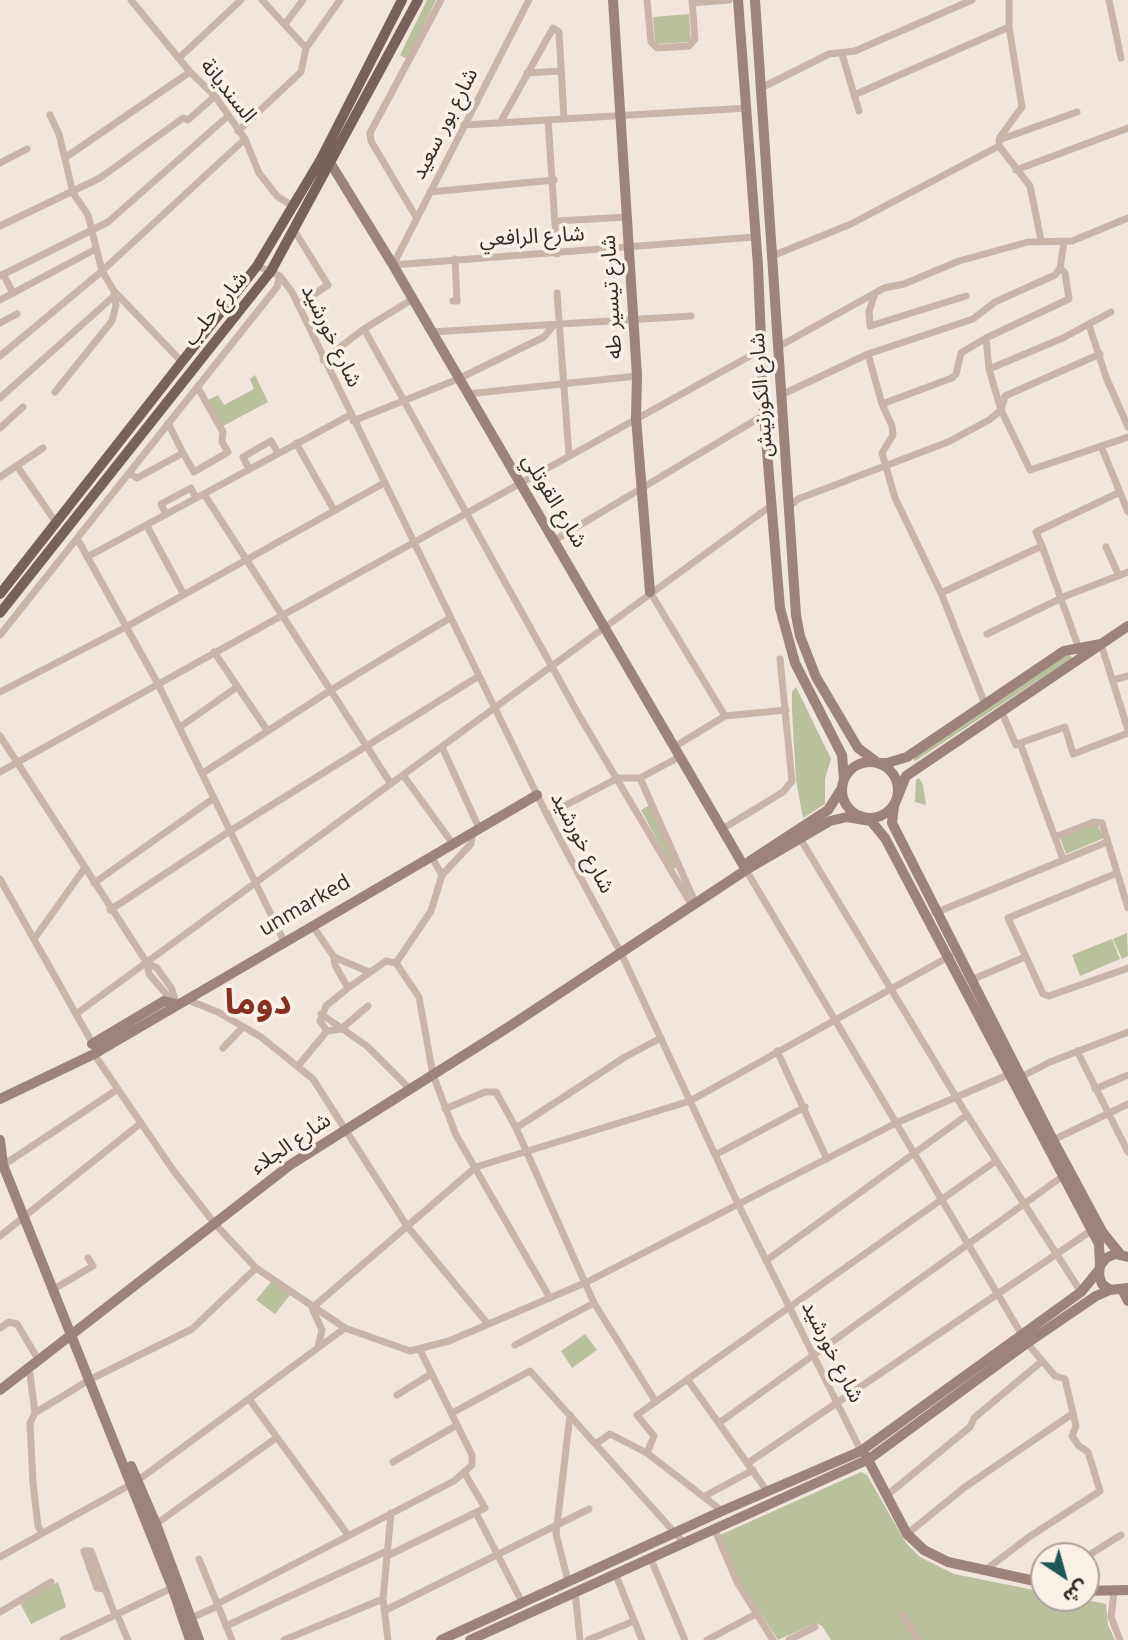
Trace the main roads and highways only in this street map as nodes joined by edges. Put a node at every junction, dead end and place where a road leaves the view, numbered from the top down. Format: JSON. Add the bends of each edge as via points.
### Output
{"nodes":[{"id":1,"x":402,"y":0,"type":"edge"},
{"id":2,"x":418,"y":0,"type":"edge"},
{"id":3,"x":0,"y":594,"type":"edge"},
{"id":4,"x":0,"y":613,"type":"edge"}],
"edges":[{"from":1,"to":3,"type":"main road","name":"شارع حلب","via":[[320,159],[257,266]]},
{"from":2,"to":4,"type":"main road","name":"شارع حلب","via":[[294,230],[276,274]]}]}
